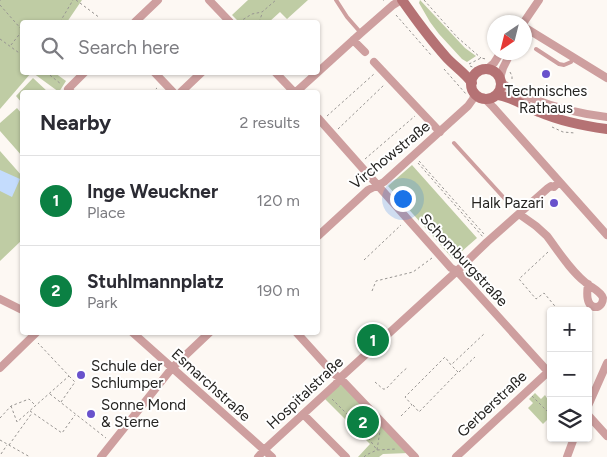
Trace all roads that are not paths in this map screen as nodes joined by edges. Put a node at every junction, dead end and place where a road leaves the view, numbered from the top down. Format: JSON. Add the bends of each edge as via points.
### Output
{"nodes":[{"id":1,"x":158,"y":0,"type":"edge"},
{"id":2,"x":209,"y":0,"type":"edge"},
{"id":3,"x":336,"y":0,"type":"edge"},
{"id":4,"x":402,"y":0,"type":"edge"},
{"id":5,"x":539,"y":0,"type":"edge"},
{"id":6,"x":529,"y":15,"type":"edge"},
{"id":7,"x":137,"y":20,"type":"edge"},
{"id":8,"x":228,"y":20,"type":"edge"},
{"id":9,"x":361,"y":32,"type":"junction"},
{"id":10,"x":532,"y":32,"type":"edge"},
{"id":11,"x":353,"y":40,"type":"junction"},
{"id":12,"x":536,"y":49,"type":"dead end"},
{"id":13,"x":365,"y":52,"type":"dead end"},
{"id":14,"x":574,"y":57,"type":"junction"},
{"id":15,"x":496,"y":60,"type":"edge"},
{"id":16,"x":507,"y":60,"type":"edge"},
{"id":17,"x":374,"y":62,"type":"dead end"},
{"id":18,"x":488,"y":64,"type":"junction"},
{"id":19,"x":320,"y":70,"type":"edge"},
{"id":20,"x":82,"y":75,"type":"edge"},
{"id":21,"x":157,"y":75,"type":"edge"},
{"id":22,"x":199,"y":75,"type":"edge"},
{"id":23,"x":278,"y":75,"type":"edge"},
{"id":24,"x":314,"y":75,"type":"edge"},
{"id":25,"x":607,"y":78,"type":"edge"},
{"id":26,"x":500,"y":79,"type":"junction"},
{"id":27,"x":70,"y":90,"type":"edge"},
{"id":28,"x":171,"y":90,"type":"edge"},
{"id":29,"x":183,"y":90,"type":"edge"},
{"id":30,"x":293,"y":90,"type":"edge"},
{"id":31,"x":297,"y":90,"type":"edge"},
{"id":32,"x":474,"y":92,"type":"junction"},
{"id":33,"x":496,"y":95,"type":"junction"},
{"id":34,"x":607,"y":117,"type":"edge"},
{"id":35,"x":320,"y":121,"type":"edge"},
{"id":36,"x":607,"y":129,"type":"edge"},
{"id":37,"x":443,"y":132,"type":"junction"},
{"id":38,"x":454,"y":143,"type":"dead end"},
{"id":39,"x":559,"y":182,"type":"junction"},
{"id":40,"x":376,"y":185,"type":"junction"},
{"id":41,"x":505,"y":199,"type":"dead end"},
{"id":42,"x":516,"y":212,"type":"junction"},
{"id":43,"x":320,"y":234,"type":"edge"},
{"id":44,"x":607,"y":235,"type":"edge"},
{"id":45,"x":457,"y":271,"type":"junction"},
{"id":46,"x":588,"y":284,"type":"dead end"},
{"id":47,"x":0,"y":299,"type":"edge"},
{"id":48,"x":20,"y":309,"type":"edge"},
{"id":49,"x":35,"y":335,"type":"edge"},
{"id":50,"x":135,"y":335,"type":"edge"},
{"id":51,"x":207,"y":335,"type":"edge"},
{"id":52,"x":299,"y":335,"type":"edge"},
{"id":53,"x":607,"y":363,"type":"edge"},
{"id":54,"x":0,"y":368,"type":"edge"},
{"id":55,"x":172,"y":368,"type":"junction"},
{"id":56,"x":547,"y":371,"type":"edge"},
{"id":57,"x":547,"y":375,"type":"edge"},
{"id":58,"x":340,"y":378,"type":"junction"},
{"id":59,"x":592,"y":397,"type":"edge"},
{"id":60,"x":303,"y":414,"type":"junction"},
{"id":61,"x":592,"y":419,"type":"edge"},
{"id":62,"x":607,"y":436,"type":"edge"},
{"id":63,"x":573,"y":442,"type":"edge"},
{"id":64,"x":264,"y":450,"type":"junction"},
{"id":65,"x":101,"y":457,"type":"edge"},
{"id":66,"x":258,"y":457,"type":"edge"},
{"id":67,"x":272,"y":457,"type":"edge"},
{"id":68,"x":346,"y":457,"type":"edge"},
{"id":69,"x":415,"y":457,"type":"edge"},
{"id":70,"x":456,"y":457,"type":"edge"},
{"id":71,"x":567,"y":457,"type":"edge"}],
"edges":[{"from":1,"to":7,"type":"street"},
{"from":2,"to":8,"type":"street"},
{"from":3,"to":9,"type":"lane"},
{"from":4,"to":9,"type":"street"},
{"from":4,"to":32,"type":"street","via":[[433,42],[467,76]]},
{"from":5,"to":6,"type":"street"},
{"from":9,"to":11,"type":"street"},
{"from":10,"to":14,"type":"street"},
{"from":11,"to":13,"type":"street"},
{"from":11,"to":19,"type":"street"},
{"from":12,"to":14,"type":"lane","via":[[559,64],[568,64]]},
{"from":14,"to":25,"type":"street"},
{"from":15,"to":18,"type":"street"},
{"from":16,"to":26,"type":"street"},
{"from":17,"to":37,"type":"street"},
{"from":18,"to":26,"type":"street"},
{"from":18,"to":32,"type":"street","via":[[473,77]]},
{"from":20,"to":27,"type":"street"},
{"from":21,"to":28,"type":"street"},
{"from":22,"to":29,"type":"street"},
{"from":23,"to":30,"type":"street"},
{"from":24,"to":31,"type":"street"},
{"from":26,"to":33,"type":"street","via":[[501,87]]},
{"from":26,"to":34,"type":"street","via":[[518,93],[552,106]]},
{"from":32,"to":33,"type":"street","via":[[491,98]]},
{"from":32,"to":37,"type":"street","name":"Virchowstraße","via":[[473,100]]},
{"from":32,"to":39,"type":"street","via":[[490,104]]},
{"from":33,"to":36,"type":"street","via":[[558,118]]},
{"from":35,"to":40,"type":"street","name":"Schomburgstraße"},
{"from":37,"to":40,"type":"street","name":"Virchowstraße","via":[[415,159]]},
{"from":38,"to":41,"type":"lane"},
{"from":39,"to":42,"type":"street","name":"Hospitalstraße"},
{"from":39,"to":44,"type":"street"},
{"from":40,"to":43,"type":"street","name":"Virchowstraße"},
{"from":40,"to":45,"type":"street","name":"Schomburgstraße"},
{"from":42,"to":45,"type":"street","name":"Hospitalstraße","via":[[485,239]]},
{"from":42,"to":46,"type":"street","via":[[542,231],[576,274]]},
{"from":45,"to":56,"type":"street","name":"Schomburgstraße"},
{"from":45,"to":58,"type":"street","name":"Hospitalstraße"},
{"from":47,"to":48,"type":"street"},
{"from":49,"to":54,"type":"street"},
{"from":50,"to":55,"type":"street","name":"Esmarchstraße"},
{"from":51,"to":55,"type":"street"},
{"from":52,"to":58,"type":"street"},
{"from":53,"to":59,"type":"street"},
{"from":55,"to":64,"type":"street","name":"Esmarchstraße"},
{"from":55,"to":65,"type":"street"},
{"from":57,"to":70,"type":"street","name":"Gerberstraße"},
{"from":58,"to":60,"type":"street","name":"Hospitalstraße"},
{"from":58,"to":69,"type":"street"},
{"from":60,"to":64,"type":"street","name":"Hospitalstraße"},
{"from":60,"to":68,"type":"street"},
{"from":61,"to":62,"type":"street"},
{"from":63,"to":71,"type":"street"},
{"from":64,"to":66,"type":"street","name":"Hospitalstraße"},
{"from":64,"to":67,"type":"street","name":"Esmarchstraße"}]}
